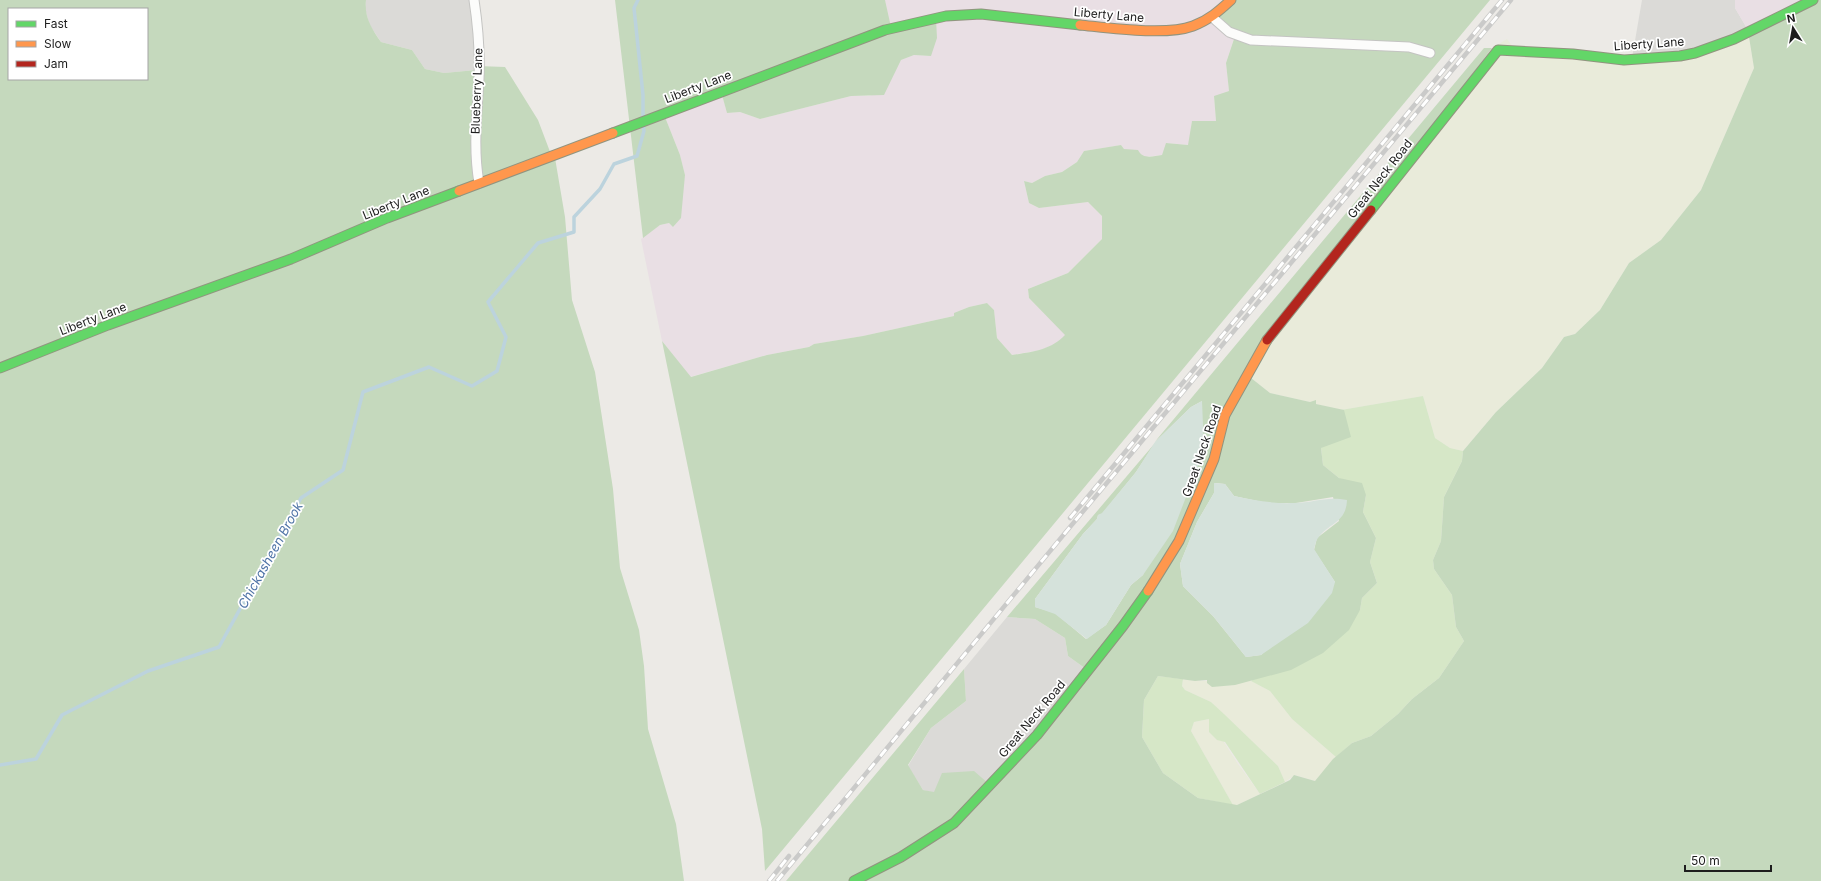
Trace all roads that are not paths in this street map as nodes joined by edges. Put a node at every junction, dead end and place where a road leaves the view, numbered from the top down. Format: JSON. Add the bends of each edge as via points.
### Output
{"nodes":[{"id":1,"x":474,"y":0,"type":"edge"},
{"id":2,"x":1231,"y":0,"type":"edge"},
{"id":3,"x":1814,"y":0,"type":"edge"},
{"id":4,"x":1212,"y":17,"type":"junction"},
{"id":5,"x":1498,"y":50,"type":"joint"},
{"id":6,"x":1430,"y":53,"type":"dead end"},
{"id":7,"x":479,"y":183,"type":"junction"},
{"id":8,"x":0,"y":368,"type":"edge"},
{"id":9,"x":854,"y":881,"type":"edge"}],
"edges":[{"from":1,"to":7,"type":"street","name":"Blueberry Lane","via":[[478,30],[479,70],[475,145]]},
{"from":2,"to":4,"type":"street","name":"Liberty Lane"},
{"from":3,"to":5,"type":"street","name":"Liberty Lane","via":[[1734,39],[1680,56],[1624,60]]},
{"from":4,"to":6,"type":"street","via":[[1229,32],[1251,40],[1410,47]]},
{"from":4,"to":7,"type":"street","name":"Liberty Lane","via":[[1180,29],[1143,30],[981,14],[946,16],[885,30]]},
{"from":5,"to":9,"type":"street","name":"Great Neck Road","via":[[1266,341],[1225,415],[1209,471],[1179,541],[1154,583],[1123,626],[1037,735],[954,823],[934,838]]},
{"from":7,"to":8,"type":"street","name":"Liberty Lane","via":[[291,259],[108,325]]}]}
